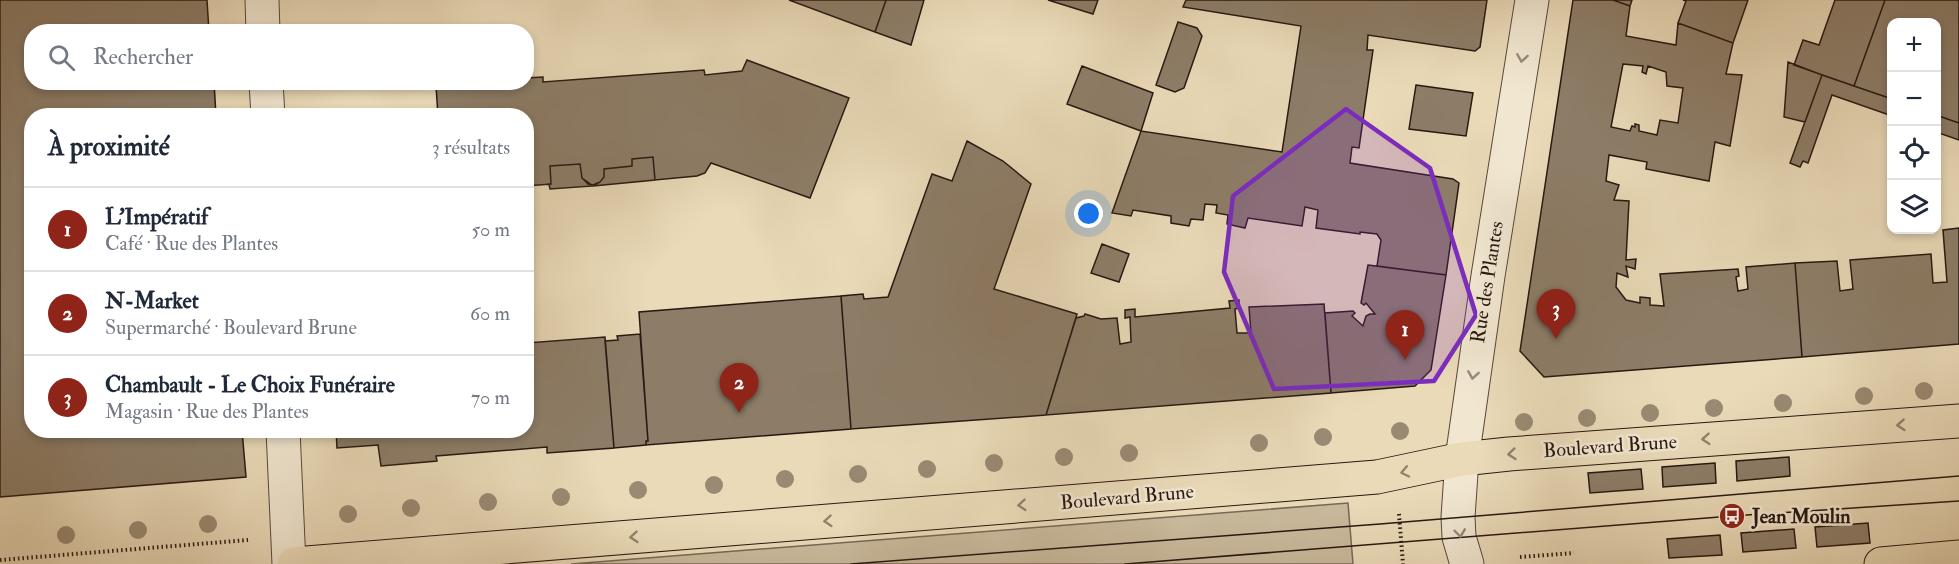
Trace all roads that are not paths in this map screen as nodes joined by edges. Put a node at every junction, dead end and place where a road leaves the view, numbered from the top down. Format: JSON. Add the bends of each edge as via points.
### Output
{"nodes":[{"id":1,"x":262,"y":0,"type":"edge"},
{"id":2,"x":1532,"y":0,"type":"edge"},
{"id":3,"x":264,"y":24,"type":"edge"},
{"id":4,"x":266,"y":90,"type":"edge"},
{"id":5,"x":268,"y":108,"type":"edge"},
{"id":6,"x":1959,"y":421,"type":"edge"},
{"id":7,"x":283,"y":438,"type":"edge"},
{"id":8,"x":1462,"y":459,"type":"junction"},
{"id":9,"x":1959,"y":557,"type":"edge"},
{"id":10,"x":289,"y":564,"type":"edge"},
{"id":11,"x":294,"y":564,"type":"edge"},
{"id":12,"x":1467,"y":564,"type":"edge"},
{"id":13,"x":1881,"y":564,"type":"edge"}],
"edges":[{"from":1,"to":3,"type":"street"},
{"from":2,"to":8,"type":"street","name":"Rue des Plantes","one_way":true},
{"from":4,"to":5,"type":"street"},
{"from":6,"to":8,"type":"main road","name":"Boulevard Brune","one_way":true},
{"from":7,"to":10,"type":"street"},
{"from":8,"to":11,"type":"main road","name":"Boulevard Brune","one_way":true,"via":[[1377,477]]},
{"from":8,"to":12,"type":"street","name":"Rue des Plantes","one_way":true,"via":[[1458,517]]},
{"from":9,"to":13,"type":"main road"}]}
